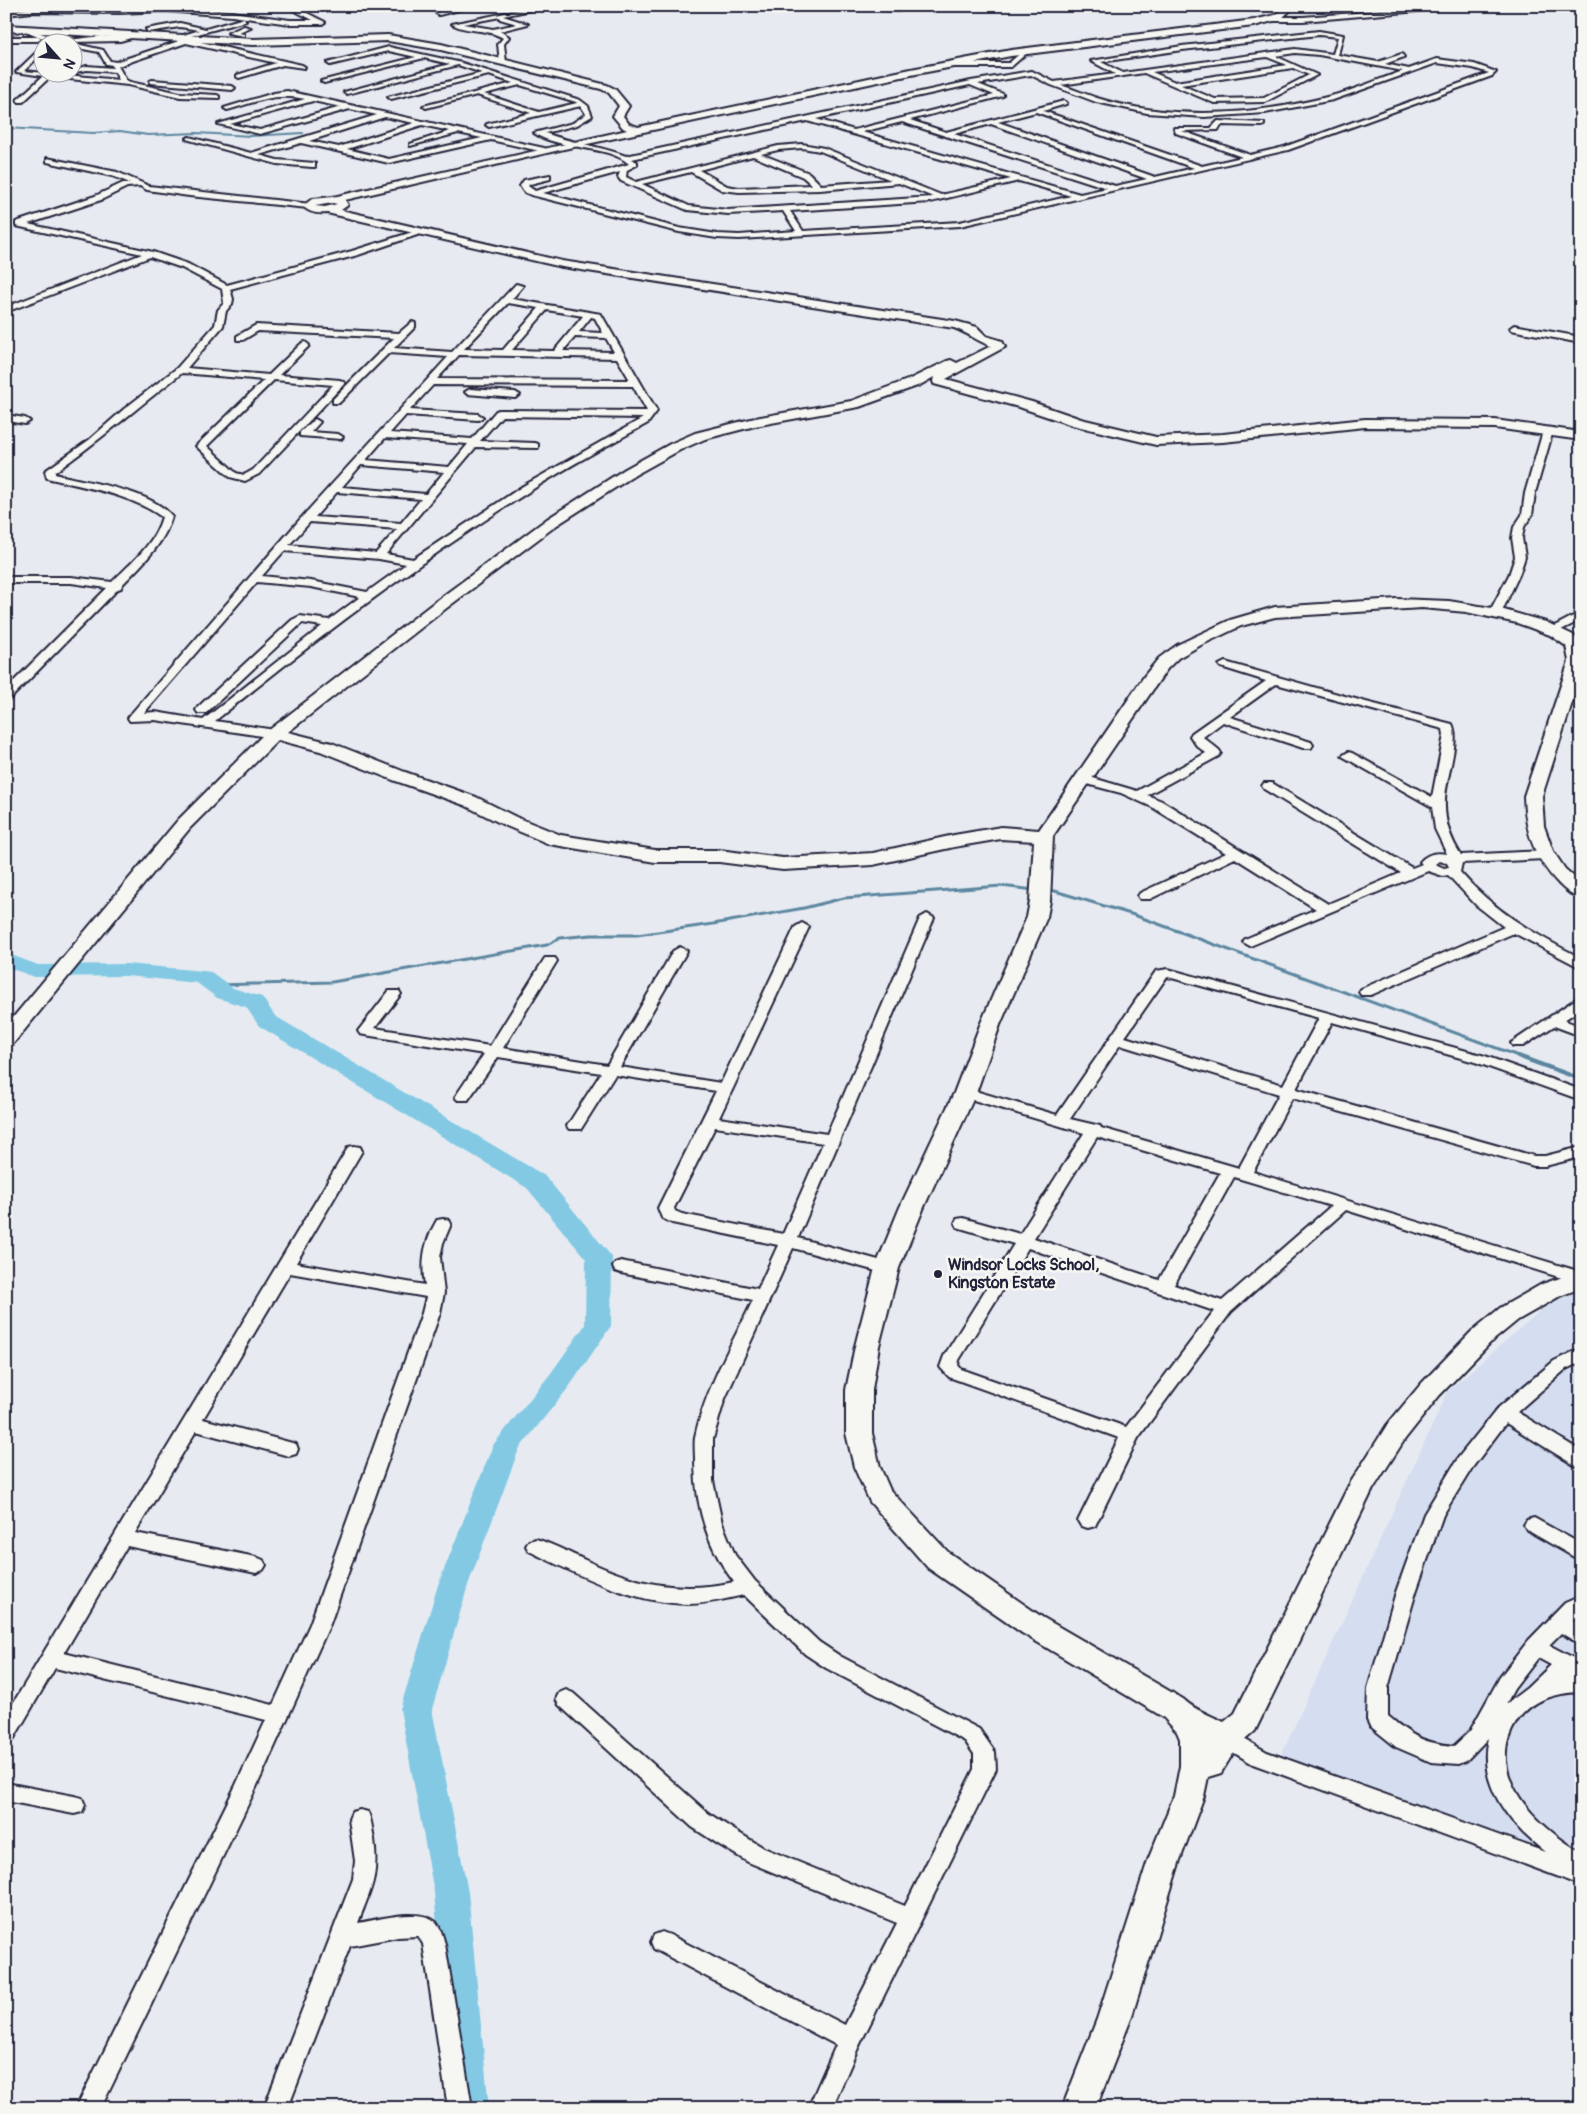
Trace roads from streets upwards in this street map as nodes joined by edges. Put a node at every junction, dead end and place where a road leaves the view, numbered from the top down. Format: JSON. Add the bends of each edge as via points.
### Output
{"nodes":[{"id":1,"x":68,"y":6,"type":"edge"},
{"id":2,"x":113,"y":6,"type":"edge"},
{"id":3,"x":472,"y":6,"type":"edge"},
{"id":4,"x":529,"y":6,"type":"edge"},
{"id":5,"x":808,"y":6,"type":"edge"},
{"id":6,"x":1291,"y":6,"type":"edge"},
{"id":7,"x":1474,"y":6,"type":"edge"},
{"id":8,"x":287,"y":9,"type":"edge"},
{"id":9,"x":899,"y":9,"type":"dead end"},
{"id":10,"x":34,"y":11,"type":"junction"},
{"id":11,"x":119,"y":11,"type":"junction"},
{"id":12,"x":6,"y":13,"type":"edge"},
{"id":13,"x":439,"y":13,"type":"dead end"},
{"id":14,"x":276,"y":14,"type":"dead end"},
{"id":15,"x":495,"y":17,"type":"junction"},
{"id":16,"x":133,"y":18,"type":"dead end"},
{"id":17,"x":257,"y":18,"type":"junction"},
{"id":18,"x":1269,"y":19,"type":"junction"},
{"id":19,"x":230,"y":23,"type":"junction"},
{"id":20,"x":6,"y":28,"type":"edge"},
{"id":21,"x":22,"y":29,"type":"junction"},
{"id":22,"x":205,"y":29,"type":"junction"},
{"id":23,"x":144,"y":31,"type":"junction"},
{"id":24,"x":492,"y":31,"type":"junction"},
{"id":25,"x":32,"y":32,"type":"edge"},
{"id":26,"x":242,"y":35,"type":"dead end"},
{"id":27,"x":32,"y":38,"type":"edge"},
{"id":28,"x":6,"y":39,"type":"edge"},
{"id":29,"x":82,"y":39,"type":"edge"},
{"id":30,"x":180,"y":39,"type":"junction"},
{"id":31,"x":253,"y":42,"type":"junction"},
{"id":32,"x":82,"y":47,"type":"edge"},
{"id":33,"x":1026,"y":51,"type":"junction"},
{"id":34,"x":1268,"y":55,"type":"junction"},
{"id":35,"x":426,"y":56,"type":"junction"},
{"id":36,"x":1335,"y":56,"type":"junction"},
{"id":37,"x":1402,"y":56,"type":"dead end"},
{"id":38,"x":257,"y":57,"type":"junction"},
{"id":39,"x":32,"y":61,"type":"edge"},
{"id":40,"x":283,"y":63,"type":"junction"},
{"id":41,"x":330,"y":63,"type":"dead end"},
{"id":42,"x":503,"y":63,"type":"junction"},
{"id":43,"x":460,"y":64,"type":"junction"},
{"id":44,"x":1013,"y":64,"type":"junction"},
{"id":45,"x":949,"y":65,"type":"dead end"},
{"id":46,"x":1378,"y":65,"type":"junction"},
{"id":47,"x":1005,"y":66,"type":"junction"},
{"id":48,"x":1295,"y":66,"type":"junction"},
{"id":49,"x":14,"y":67,"type":"dead end"},
{"id":50,"x":117,"y":67,"type":"junction"},
{"id":51,"x":302,"y":67,"type":"dead end"},
{"id":52,"x":82,"y":69,"type":"edge"},
{"id":53,"x":23,"y":70,"type":"junction"},
{"id":54,"x":1145,"y":71,"type":"junction"},
{"id":55,"x":1408,"y":71,"type":"junction"},
{"id":56,"x":32,"y":73,"type":"edge"},
{"id":57,"x":490,"y":73,"type":"junction"},
{"id":58,"x":1030,"y":74,"type":"junction"},
{"id":59,"x":1122,"y":74,"type":"junction"},
{"id":60,"x":239,"y":76,"type":"dead end"},
{"id":61,"x":82,"y":78,"type":"edge"},
{"id":62,"x":324,"y":81,"type":"dead end"},
{"id":63,"x":40,"y":82,"type":"edge"},
{"id":64,"x":126,"y":82,"type":"junction"},
{"id":65,"x":520,"y":83,"type":"junction"},
{"id":66,"x":971,"y":83,"type":"junction"},
{"id":67,"x":1053,"y":84,"type":"junction"},
{"id":68,"x":1173,"y":84,"type":"junction"},
{"id":69,"x":1295,"y":85,"type":"junction"},
{"id":70,"x":232,"y":88,"type":"dead end"},
{"id":71,"x":1268,"y":89,"type":"dead end"},
{"id":72,"x":347,"y":92,"type":"dead end"},
{"id":73,"x":1241,"y":92,"type":"dead end"},
{"id":74,"x":478,"y":93,"type":"junction"},
{"id":75,"x":217,"y":97,"type":"dead end"},
{"id":76,"x":391,"y":97,"type":"dead end"},
{"id":77,"x":1205,"y":98,"type":"junction"},
{"id":78,"x":313,"y":99,"type":"junction"},
{"id":79,"x":21,"y":101,"type":"dead end"},
{"id":80,"x":1064,"y":103,"type":"dead end"},
{"id":81,"x":582,"y":104,"type":"junction"},
{"id":82,"x":352,"y":106,"type":"junction"},
{"id":83,"x":426,"y":106,"type":"dead end"},
{"id":84,"x":227,"y":108,"type":"dead end"},
{"id":85,"x":1035,"y":110,"type":"junction"},
{"id":86,"x":385,"y":114,"type":"junction"},
{"id":87,"x":542,"y":114,"type":"junction"},
{"id":88,"x":807,"y":119,"type":"junction"},
{"id":89,"x":903,"y":120,"type":"junction"},
{"id":90,"x":422,"y":122,"type":"junction"},
{"id":91,"x":991,"y":122,"type":"junction"},
{"id":92,"x":1262,"y":124,"type":"dead end"},
{"id":93,"x":489,"y":125,"type":"dead end"},
{"id":94,"x":636,"y":130,"type":"junction"},
{"id":95,"x":458,"y":131,"type":"junction"},
{"id":96,"x":854,"y":132,"type":"junction"},
{"id":97,"x":946,"y":134,"type":"junction"},
{"id":98,"x":490,"y":138,"type":"junction"},
{"id":99,"x":188,"y":139,"type":"dead end"},
{"id":100,"x":301,"y":141,"type":"junction"},
{"id":101,"x":569,"y":144,"type":"junction"},
{"id":102,"x":412,"y":145,"type":"dead end"},
{"id":103,"x":337,"y":150,"type":"junction"},
{"id":104,"x":544,"y":150,"type":"junction"},
{"id":105,"x":754,"y":154,"type":"junction"},
{"id":106,"x":252,"y":155,"type":"junction"},
{"id":107,"x":1248,"y":157,"type":"junction"},
{"id":108,"x":626,"y":158,"type":"junction"},
{"id":109,"x":50,"y":160,"type":"dead end"},
{"id":110,"x":312,"y":165,"type":"dead end"},
{"id":111,"x":1202,"y":168,"type":"junction"},
{"id":112,"x":624,"y":169,"type":"junction"},
{"id":113,"x":693,"y":170,"type":"junction"},
{"id":114,"x":608,"y":174,"type":"junction"},
{"id":115,"x":547,"y":177,"type":"dead end"},
{"id":116,"x":1020,"y":179,"type":"junction"},
{"id":117,"x":1154,"y":179,"type":"junction"},
{"id":118,"x":624,"y":180,"type":"junction"},
{"id":119,"x":901,"y":181,"type":"junction"},
{"id":120,"x":140,"y":184,"type":"junction"},
{"id":121,"x":635,"y":184,"type":"junction"},
{"id":122,"x":820,"y":188,"type":"junction"},
{"id":123,"x":1114,"y":188,"type":"junction"},
{"id":124,"x":534,"y":193,"type":"junction"},
{"id":125,"x":1080,"y":196,"type":"junction"},
{"id":126,"x":941,"y":198,"type":"junction"},
{"id":127,"x":330,"y":205,"type":"junction"},
{"id":128,"x":308,"y":206,"type":"joint"},
{"id":129,"x":785,"y":209,"type":"junction"},
{"id":130,"x":422,"y":232,"type":"junction"},
{"id":131,"x":801,"y":233,"type":"junction"},
{"id":132,"x":150,"y":254,"type":"junction"},
{"id":133,"x":519,"y":286,"type":"dead end"},
{"id":134,"x":226,"y":288,"type":"junction"},
{"id":135,"x":505,"y":300,"type":"junction"},
{"id":136,"x":545,"y":307,"type":"junction"},
{"id":137,"x":6,"y":310,"type":"edge"},
{"id":138,"x":588,"y":314,"type":"junction"},
{"id":139,"x":412,"y":325,"type":"dead end"},
{"id":140,"x":1514,"y":328,"type":"dead end"},
{"id":141,"x":572,"y":334,"type":"junction"},
{"id":142,"x":400,"y":336,"type":"junction"},
{"id":143,"x":610,"y":336,"type":"junction"},
{"id":144,"x":240,"y":338,"type":"dead end"},
{"id":145,"x":982,"y":339,"type":"junction"},
{"id":146,"x":1581,"y":340,"type":"edge"},
{"id":147,"x":305,"y":344,"type":"dead end"},
{"id":148,"x":373,"y":350,"type":"dead end"},
{"id":149,"x":386,"y":350,"type":"junction"},
{"id":150,"x":505,"y":353,"type":"junction"},
{"id":151,"x":456,"y":354,"type":"junction"},
{"id":152,"x":556,"y":354,"type":"junction"},
{"id":153,"x":620,"y":355,"type":"junction"},
{"id":154,"x":180,"y":370,"type":"junction"},
{"id":155,"x":270,"y":379,"type":"junction"},
{"id":156,"x":517,"y":383,"type":"junction"},
{"id":157,"x":636,"y":383,"type":"junction"},
{"id":158,"x":340,"y":384,"type":"junction"},
{"id":159,"x":427,"y":386,"type":"junction"},
{"id":160,"x":515,"y":395,"type":"junction"},
{"id":161,"x":403,"y":412,"type":"junction"},
{"id":162,"x":511,"y":414,"type":"junction"},
{"id":163,"x":650,"y":415,"type":"junction"},
{"id":164,"x":478,"y":417,"type":"dead end"},
{"id":165,"x":6,"y":418,"type":"edge"},
{"id":166,"x":25,"y":421,"type":"dead end"},
{"id":167,"x":1548,"y":431,"type":"junction"},
{"id":168,"x":382,"y":435,"type":"junction"},
{"id":169,"x":1581,"y":436,"type":"edge"},
{"id":170,"x":338,"y":437,"type":"dead end"},
{"id":171,"x":475,"y":443,"type":"junction"},
{"id":172,"x":534,"y":446,"type":"dead end"},
{"id":173,"x":358,"y":462,"type":"junction"},
{"id":174,"x":452,"y":470,"type":"junction"},
{"id":175,"x":334,"y":489,"type":"junction"},
{"id":176,"x":430,"y":497,"type":"junction"},
{"id":177,"x":306,"y":519,"type":"junction"},
{"id":178,"x":405,"y":526,"type":"junction"},
{"id":179,"x":281,"y":548,"type":"junction"},
{"id":180,"x":379,"y":556,"type":"junction"},
{"id":181,"x":415,"y":563,"type":"junction"},
{"id":182,"x":254,"y":578,"type":"junction"},
{"id":183,"x":6,"y":580,"type":"edge"},
{"id":184,"x":116,"y":586,"type":"junction"},
{"id":185,"x":368,"y":596,"type":"junction"},
{"id":186,"x":1498,"y":614,"type":"junction"},
{"id":187,"x":1581,"y":615,"type":"edge"},
{"id":188,"x":331,"y":624,"type":"junction"},
{"id":189,"x":1553,"y":630,"type":"junction"},
{"id":190,"x":254,"y":661,"type":"junction"},
{"id":191,"x":1224,"y":665,"type":"dead end"},
{"id":192,"x":275,"y":666,"type":"junction"},
{"id":193,"x":1274,"y":680,"type":"junction"},
{"id":194,"x":6,"y":696,"type":"edge"},
{"id":195,"x":202,"y":710,"type":"dead end"},
{"id":196,"x":134,"y":718,"type":"junction"},
{"id":197,"x":1221,"y":718,"type":"junction"},
{"id":198,"x":208,"y":722,"type":"junction"},
{"id":199,"x":272,"y":736,"type":"junction"},
{"id":200,"x":1307,"y":746,"type":"dead end"},
{"id":201,"x":1348,"y":756,"type":"dead end"},
{"id":202,"x":1083,"y":779,"type":"junction"},
{"id":203,"x":1268,"y":786,"type":"dead end"},
{"id":204,"x":1138,"y":796,"type":"junction"},
{"id":205,"x":1436,"y":804,"type":"junction"},
{"id":206,"x":1044,"y":836,"type":"junction"},
{"id":207,"x":1236,"y":853,"type":"junction"},
{"id":208,"x":1545,"y":855,"type":"junction"},
{"id":209,"x":1454,"y":863,"type":"junction"},
{"id":210,"x":1410,"y":873,"type":"junction"},
{"id":211,"x":1581,"y":893,"type":"edge"},
{"id":212,"x":1145,"y":896,"type":"dead end"},
{"id":213,"x":1326,"y":909,"type":"junction"},
{"id":214,"x":927,"y":918,"type":"dead end"},
{"id":215,"x":802,"y":927,"type":"dead end"},
{"id":216,"x":1513,"y":928,"type":"junction"},
{"id":217,"x":1250,"y":942,"type":"dead end"},
{"id":218,"x":680,"y":951,"type":"dead end"},
{"id":219,"x":550,"y":961,"type":"dead end"},
{"id":220,"x":1581,"y":964,"type":"edge"},
{"id":221,"x":1366,"y":992,"type":"dead end"},
{"id":222,"x":394,"y":994,"type":"dead end"},
{"id":223,"x":1581,"y":1002,"type":"edge"},
{"id":224,"x":1328,"y":1016,"type":"junction"},
{"id":225,"x":1554,"y":1021,"type":"junction"},
{"id":226,"x":1581,"y":1032,"type":"edge"},
{"id":227,"x":1117,"y":1039,"type":"junction"},
{"id":228,"x":6,"y":1040,"type":"edge"},
{"id":229,"x":1518,"y":1043,"type":"dead end"},
{"id":230,"x":494,"y":1051,"type":"junction"},
{"id":231,"x":611,"y":1070,"type":"junction"},
{"id":232,"x":725,"y":1088,"type":"junction"},
{"id":233,"x":1289,"y":1092,"type":"junction"},
{"id":234,"x":965,"y":1093,"type":"junction"},
{"id":235,"x":1581,"y":1095,"type":"edge"},
{"id":236,"x":463,"y":1097,"type":"dead end"},
{"id":237,"x":1061,"y":1120,"type":"junction"},
{"id":238,"x":710,"y":1121,"type":"junction"},
{"id":239,"x":575,"y":1126,"type":"dead end"},
{"id":240,"x":1094,"y":1129,"type":"junction"},
{"id":241,"x":832,"y":1140,"type":"junction"},
{"id":242,"x":354,"y":1152,"type":"dead end"},
{"id":243,"x":1581,"y":1152,"type":"edge"},
{"id":244,"x":1236,"y":1173,"type":"junction"},
{"id":245,"x":1343,"y":1204,"type":"junction"},
{"id":246,"x":963,"y":1223,"type":"dead end"},
{"id":247,"x":443,"y":1224,"type":"dead end"},
{"id":248,"x":788,"y":1241,"type":"junction"},
{"id":249,"x":1024,"y":1241,"type":"junction"},
{"id":250,"x":287,"y":1267,"type":"junction"},
{"id":251,"x":621,"y":1267,"type":"dead end"},
{"id":252,"x":887,"y":1268,"type":"junction"},
{"id":253,"x":1581,"y":1278,"type":"edge"},
{"id":254,"x":1164,"y":1287,"type":"junction"},
{"id":255,"x":435,"y":1293,"type":"junction"},
{"id":256,"x":763,"y":1296,"type":"junction"},
{"id":257,"x":1226,"y":1308,"type":"junction"},
{"id":258,"x":1581,"y":1354,"type":"edge"},
{"id":259,"x":1504,"y":1413,"type":"junction"},
{"id":260,"x":192,"y":1424,"type":"junction"},
{"id":261,"x":1130,"y":1435,"type":"junction"},
{"id":262,"x":289,"y":1449,"type":"dead end"},
{"id":263,"x":1581,"y":1460,"type":"edge"},
{"id":264,"x":1088,"y":1521,"type":"dead end"},
{"id":265,"x":1534,"y":1525,"type":"dead end"},
{"id":266,"x":122,"y":1538,"type":"junction"},
{"id":267,"x":536,"y":1546,"type":"dead end"},
{"id":268,"x":1581,"y":1554,"type":"edge"},
{"id":269,"x":256,"y":1565,"type":"dead end"},
{"id":270,"x":748,"y":1586,"type":"junction"},
{"id":271,"x":1581,"y":1604,"type":"edge"},
{"id":272,"x":1560,"y":1622,"type":"junction"},
{"id":273,"x":1581,"y":1637,"type":"edge"},
{"id":274,"x":1535,"y":1647,"type":"junction"},
{"id":275,"x":50,"y":1658,"type":"junction"},
{"id":276,"x":1573,"y":1669,"type":"edge"},
{"id":277,"x":1581,"y":1684,"type":"edge"},
{"id":278,"x":1530,"y":1696,"type":"junction"},
{"id":279,"x":566,"y":1699,"type":"dead end"},
{"id":280,"x":278,"y":1715,"type":"junction"},
{"id":281,"x":1183,"y":1717,"type":"junction"},
{"id":282,"x":6,"y":1734,"type":"edge"},
{"id":283,"x":1226,"y":1738,"type":"junction"},
{"id":284,"x":1195,"y":1766,"type":"junction"},
{"id":285,"x":6,"y":1792,"type":"edge"},
{"id":286,"x":74,"y":1805,"type":"dead end"},
{"id":287,"x":360,"y":1819,"type":"dead end"},
{"id":288,"x":1581,"y":1863,"type":"edge"},
{"id":289,"x":1581,"y":1875,"type":"edge"},
{"id":290,"x":910,"y":1918,"type":"junction"},
{"id":291,"x":342,"y":1937,"type":"junction"},
{"id":292,"x":662,"y":1942,"type":"dead end"},
{"id":293,"x":850,"y":2040,"type":"junction"},
{"id":294,"x":88,"y":2108,"type":"edge"},
{"id":295,"x":276,"y":2108,"type":"edge"},
{"id":296,"x":460,"y":2108,"type":"edge"},
{"id":297,"x":820,"y":2108,"type":"edge"},
{"id":298,"x":1079,"y":2108,"type":"edge"}],
"edges":[{"from":1,"to":10,"type":"street"},
{"from":2,"to":11,"type":"street"},
{"from":3,"to":13,"type":"street"},
{"from":4,"to":15,"type":"street","via":[[538,8]]},
{"from":5,"to":9,"type":"street"},
{"from":6,"to":18,"type":"street","via":[[1278,17]]},
{"from":7,"to":18,"type":"street"},
{"from":8,"to":17,"type":"street","via":[[322,22]]},
{"from":10,"to":11,"type":"street"},
{"from":10,"to":12,"type":"street"},
{"from":11,"to":16,"type":"street"},
{"from":11,"to":17,"type":"street","via":[[173,10]]},
{"from":14,"to":17,"type":"street"},
{"from":15,"to":24,"type":"street","via":[[525,24]]},
{"from":15,"to":24,"type":"street","via":[[455,24]]},
{"from":17,"to":19,"type":"street"},
{"from":18,"to":33,"type":"street"},
{"from":19,"to":22,"type":"street"},
{"from":19,"to":26,"type":"street","via":[[248,28],[231,33]]},
{"from":20,"to":21,"type":"street"},
{"from":21,"to":23,"type":"street"},
{"from":21,"to":25,"type":"street"},
{"from":22,"to":23,"type":"street","via":[[180,25]]},
{"from":22,"to":30,"type":"street"},
{"from":23,"to":29,"type":"street","via":[[120,39]]},
{"from":23,"to":30,"type":"street"},
{"from":24,"to":42,"type":"street","via":[[506,37],[501,44]]},
{"from":27,"to":28,"type":"street"},
{"from":30,"to":31,"type":"street"},
{"from":30,"to":38,"type":"street"},
{"from":30,"to":50,"type":"street"},
{"from":31,"to":38,"type":"street","via":[[243,46],[263,50]]},
{"from":31,"to":42,"type":"street","via":[[388,38]]},
{"from":32,"to":50,"type":"street","via":[[101,51],[108,63]]},
{"from":33,"to":44,"type":"street"},
{"from":33,"to":94,"type":"street"},
{"from":34,"to":36,"type":"street","via":[[1307,52]]},
{"from":34,"to":48,"type":"street"},
{"from":34,"to":54,"type":"street"},
{"from":35,"to":41,"type":"street","via":[[389,49]]},
{"from":35,"to":43,"type":"street"},
{"from":35,"to":62,"type":"street"},
{"from":36,"to":46,"type":"street"},
{"from":36,"to":59,"type":"street","via":[[1341,36],[1319,33],[1094,61]]},
{"from":37,"to":46,"type":"street"},
{"from":38,"to":40,"type":"street"},
{"from":39,"to":53,"type":"street"},
{"from":40,"to":51,"type":"street"},
{"from":40,"to":60,"type":"street"},
{"from":42,"to":94,"type":"street","via":[[612,91],[624,106],[618,116]]},
{"from":43,"to":57,"type":"street"},
{"from":43,"to":72,"type":"street"},
{"from":44,"to":47,"type":"street"},
{"from":44,"to":58,"type":"street"},
{"from":45,"to":47,"type":"street"},
{"from":46,"to":55,"type":"street"},
{"from":47,"to":58,"type":"street"},
{"from":48,"to":68,"type":"street"},
{"from":48,"to":69,"type":"street","via":[[1314,75]]},
{"from":49,"to":53,"type":"street"},
{"from":50,"to":52,"type":"street"},
{"from":50,"to":64,"type":"street"},
{"from":53,"to":56,"type":"street","via":[[19,72]]},
{"from":54,"to":59,"type":"street"},
{"from":54,"to":68,"type":"street"},
{"from":55,"to":67,"type":"street","via":[[1333,98],[1266,111],[1204,115],[1147,111],[1096,100]]},
{"from":55,"to":107,"type":"street","via":[[1443,60],[1493,72],[1286,149]]},
{"from":57,"to":65,"type":"street"},
{"from":57,"to":76,"type":"street"},
{"from":58,"to":66,"type":"street"},
{"from":58,"to":67,"type":"street"},
{"from":59,"to":67,"type":"street"},
{"from":61,"to":64,"type":"street"},
{"from":63,"to":79,"type":"street"},
{"from":64,"to":70,"type":"street"},
{"from":64,"to":75,"type":"street","via":[[171,93]]},
{"from":65,"to":74,"type":"street"},
{"from":65,"to":81,"type":"street"},
{"from":66,"to":88,"type":"street"},
{"from":66,"to":89,"type":"street","via":[[1002,95]]},
{"from":68,"to":77,"type":"street"},
{"from":69,"to":71,"type":"street"},
{"from":69,"to":77,"type":"street","via":[[1265,100],[1224,102]]},
{"from":73,"to":77,"type":"street"},
{"from":74,"to":83,"type":"street"},
{"from":74,"to":87,"type":"street"},
{"from":78,"to":82,"type":"street"},
{"from":78,"to":82,"type":"street","via":[[221,124],[260,132]]},
{"from":78,"to":84,"type":"street","via":[[280,93]]},
{"from":80,"to":85,"type":"street"},
{"from":81,"to":87,"type":"street"},
{"from":81,"to":101,"type":"street","via":[[590,115],[575,124],[537,133]]},
{"from":82,"to":86,"type":"street"},
{"from":85,"to":91,"type":"street"},
{"from":85,"to":111,"type":"street"},
{"from":86,"to":90,"type":"street"},
{"from":86,"to":100,"type":"street"},
{"from":87,"to":93,"type":"street"},
{"from":88,"to":96,"type":"street"},
{"from":88,"to":108,"type":"street"},
{"from":89,"to":96,"type":"street"},
{"from":89,"to":97,"type":"street"},
{"from":90,"to":95,"type":"street"},
{"from":90,"to":103,"type":"street"},
{"from":91,"to":97,"type":"street"},
{"from":91,"to":117,"type":"street"},
{"from":92,"to":107,"type":"street","via":[[1226,122],[1218,123],[1216,129],[1210,130],[1176,129]]},
{"from":94,"to":101,"type":"street"},
{"from":95,"to":98,"type":"street"},
{"from":95,"to":102,"type":"street"},
{"from":96,"to":116,"type":"street"},
{"from":97,"to":123,"type":"street"},
{"from":98,"to":103,"type":"street","via":[[389,162]]},
{"from":98,"to":104,"type":"street"},
{"from":99,"to":106,"type":"street"},
{"from":100,"to":103,"type":"street"},
{"from":100,"to":106,"type":"street"},
{"from":101,"to":104,"type":"street"},
{"from":101,"to":108,"type":"street","via":[[597,148]]},
{"from":104,"to":127,"type":"street"},
{"from":105,"to":113,"type":"street"},
{"from":105,"to":119,"type":"street","via":[[792,146],[812,146]]},
{"from":105,"to":122,"type":"street","via":[[806,175]]},
{"from":106,"to":110,"type":"street","via":[[276,162]]},
{"from":107,"to":111,"type":"street"},
{"from":108,"to":112,"type":"street","via":[[633,165]]},
{"from":109,"to":120,"type":"street","via":[[114,174]]},
{"from":111,"to":117,"type":"street"},
{"from":112,"to":114,"type":"street"},
{"from":112,"to":118,"type":"street"},
{"from":113,"to":121,"type":"street"},
{"from":113,"to":122,"type":"street","via":[[730,189]]},
{"from":114,"to":118,"type":"street"},
{"from":114,"to":124,"type":"street"},
{"from":115,"to":124,"type":"street","via":[[527,182],[524,186]]},
{"from":116,"to":125,"type":"street"},
{"from":116,"to":126,"type":"street"},
{"from":117,"to":123,"type":"street"},
{"from":118,"to":121,"type":"street"},
{"from":119,"to":122,"type":"street"},
{"from":119,"to":126,"type":"street"},
{"from":120,"to":128,"type":"street","via":[[147,188],[189,194]]},
{"from":120,"to":132,"type":"street","via":[[126,185],[98,198],[16,225]]},
{"from":121,"to":129,"type":"street","via":[[687,208],[728,212]]},
{"from":123,"to":125,"type":"street"},
{"from":124,"to":131,"type":"street","via":[[699,234],[739,237]]},
{"from":125,"to":131,"type":"street","via":[[960,224]]},
{"from":126,"to":129,"type":"street"},
{"from":127,"to":128,"type":"street","via":[[316,201]]},
{"from":127,"to":130,"type":"street"},
{"from":129,"to":131,"type":"street"},
{"from":130,"to":134,"type":"street"},
{"from":130,"to":145,"type":"street","via":[[618,274],[955,325],[973,330]]},
{"from":132,"to":134,"type":"street","via":[[185,266]]},
{"from":132,"to":137,"type":"street"},
{"from":133,"to":135,"type":"street"},
{"from":134,"to":154,"type":"street","via":[[229,299],[222,310],[219,326]]},
{"from":135,"to":136,"type":"street"},
{"from":135,"to":151,"type":"street"},
{"from":136,"to":138,"type":"street"},
{"from":136,"to":150,"type":"street"},
{"from":138,"to":141,"type":"street"},
{"from":138,"to":143,"type":"street","via":[[598,316]]},
{"from":139,"to":142,"type":"street"},
{"from":140,"to":146,"type":"street"},
{"from":141,"to":143,"type":"street"},
{"from":141,"to":152,"type":"street"},
{"from":142,"to":144,"type":"street","via":[[256,328]]},
{"from":142,"to":149,"type":"street"},
{"from":143,"to":153,"type":"street"},
{"from":145,"to":167,"type":"street","via":[[999,347],[942,376],[939,381],[1077,422],[1156,441],[1223,438],[1365,423],[1477,424]]},
{"from":145,"to":199,"type":"street","via":[[968,355],[886,393],[820,412],[755,422],[700,436],[675,447],[552,522]]},
{"from":147,"to":155,"type":"street"},
{"from":148,"to":158,"type":"street"},
{"from":149,"to":151,"type":"street"},
{"from":149,"to":170,"type":"street","via":[[303,434]]},
{"from":150,"to":151,"type":"street"},
{"from":150,"to":152,"type":"street"},
{"from":151,"to":159,"type":"street"},
{"from":152,"to":153,"type":"street"},
{"from":153,"to":157,"type":"street"},
{"from":154,"to":155,"type":"street"},
{"from":154,"to":184,"type":"street","via":[[98,438],[50,471],[50,476],[137,498],[167,516],[151,549]]},
{"from":155,"to":158,"type":"street"},
{"from":155,"to":158,"type":"street","via":[[201,446],[238,477],[244,478],[256,472]]},
{"from":156,"to":157,"type":"street"},
{"from":156,"to":159,"type":"street"},
{"from":156,"to":160,"type":"street"},
{"from":157,"to":163,"type":"street","via":[[652,411]]},
{"from":159,"to":160,"type":"street"},
{"from":159,"to":161,"type":"street"},
{"from":160,"to":162,"type":"street"},
{"from":161,"to":164,"type":"street"},
{"from":161,"to":168,"type":"street"},
{"from":162,"to":163,"type":"street"},
{"from":162,"to":171,"type":"street","via":[[499,413]]},
{"from":163,"to":181,"type":"street","via":[[645,421],[528,488]]},
{"from":165,"to":166,"type":"street"},
{"from":167,"to":169,"type":"street"},
{"from":167,"to":186,"type":"street","via":[[1527,514],[1519,527],[1520,557],[1497,609]]},
{"from":168,"to":171,"type":"street"},
{"from":168,"to":173,"type":"street"},
{"from":171,"to":172,"type":"street"},
{"from":171,"to":174,"type":"street"},
{"from":173,"to":174,"type":"street"},
{"from":173,"to":175,"type":"street"},
{"from":174,"to":176,"type":"street"},
{"from":175,"to":176,"type":"street"},
{"from":175,"to":177,"type":"street"},
{"from":176,"to":178,"type":"street"},
{"from":177,"to":178,"type":"street"},
{"from":177,"to":179,"type":"street"},
{"from":178,"to":180,"type":"street"},
{"from":179,"to":180,"type":"street"},
{"from":179,"to":182,"type":"street"},
{"from":180,"to":181,"type":"street"},
{"from":181,"to":185,"type":"street"},
{"from":182,"to":185,"type":"street","via":[[311,584]]},
{"from":182,"to":196,"type":"street"},
{"from":183,"to":184,"type":"street","via":[[71,580]]},
{"from":184,"to":194,"type":"street"},
{"from":185,"to":188,"type":"street"},
{"from":186,"to":189,"type":"street"},
{"from":186,"to":202,"type":"street","via":[[1437,604],[1382,605],[1268,613],[1229,626],[1166,660]]},
{"from":187,"to":189,"type":"street"},
{"from":188,"to":190,"type":"street","via":[[300,619]]},
{"from":188,"to":192,"type":"street"},
{"from":189,"to":208,"type":"street","via":[[1568,639],[1577,650],[1577,661],[1533,796],[1532,817]]},
{"from":190,"to":192,"type":"street"},
{"from":190,"to":195,"type":"street"},
{"from":191,"to":193,"type":"street"},
{"from":192,"to":198,"type":"street"},
{"from":193,"to":197,"type":"street"},
{"from":193,"to":205,"type":"street","via":[[1448,727],[1450,735]]},
{"from":196,"to":198,"type":"street","via":[[155,716]]},
{"from":196,"to":199,"type":"street"},
{"from":197,"to":200,"type":"street"},
{"from":197,"to":204,"type":"street","via":[[1196,736],[1215,753]]},
{"from":198,"to":199,"type":"street"},
{"from":199,"to":206,"type":"street","via":[[298,738],[333,749],[470,801],[556,840],[655,856],[719,856],[783,864],[874,858],[1001,833]]},
{"from":199,"to":228,"type":"street","via":[[184,824]]},
{"from":201,"to":205,"type":"street"},
{"from":202,"to":204,"type":"street"},
{"from":202,"to":206,"type":"street"},
{"from":203,"to":210,"type":"street"},
{"from":204,"to":207,"type":"street","via":[[1157,804]]},
{"from":205,"to":209,"type":"street"},
{"from":206,"to":234,"type":"street","via":[[1036,917]]},
{"from":207,"to":212,"type":"street"},
{"from":207,"to":213,"type":"street"},
{"from":208,"to":209,"type":"street"},
{"from":208,"to":211,"type":"street","via":[[1555,870]]},
{"from":209,"to":210,"type":"street","via":[[1441,857],[1432,858],[1427,862],[1429,866]]},
{"from":209,"to":216,"type":"street","via":[[1480,903]]},
{"from":210,"to":213,"type":"street"},
{"from":213,"to":217,"type":"street"},
{"from":214,"to":241,"type":"street"},
{"from":215,"to":232,"type":"street"},
{"from":216,"to":220,"type":"street"},
{"from":216,"to":221,"type":"street"},
{"from":218,"to":231,"type":"street"},
{"from":219,"to":230,"type":"street"},
{"from":222,"to":230,"type":"street","via":[[365,1031]]},
{"from":223,"to":225,"type":"street"},
{"from":224,"to":227,"type":"street","via":[[1164,973]]},
{"from":224,"to":233,"type":"street"},
{"from":224,"to":235,"type":"street","via":[[1480,1059]]},
{"from":225,"to":226,"type":"street"},
{"from":225,"to":229,"type":"street"},
{"from":227,"to":233,"type":"street"},
{"from":227,"to":237,"type":"street"},
{"from":230,"to":231,"type":"street"},
{"from":230,"to":236,"type":"street"},
{"from":231,"to":232,"type":"street"},
{"from":231,"to":239,"type":"street"},
{"from":232,"to":238,"type":"street"},
{"from":233,"to":243,"type":"street","via":[[1534,1161]]},
{"from":233,"to":244,"type":"street"},
{"from":234,"to":237,"type":"street"},
{"from":234,"to":252,"type":"street"},
{"from":237,"to":240,"type":"street"},
{"from":238,"to":241,"type":"street"},
{"from":238,"to":248,"type":"street","via":[[666,1208],[668,1214],[678,1219]]},
{"from":240,"to":244,"type":"street"},
{"from":240,"to":249,"type":"street"},
{"from":241,"to":248,"type":"street"},
{"from":242,"to":250,"type":"street"},
{"from":244,"to":245,"type":"street"},
{"from":244,"to":254,"type":"street"},
{"from":245,"to":253,"type":"street"},
{"from":245,"to":257,"type":"street"},
{"from":246,"to":249,"type":"street"},
{"from":247,"to":255,"type":"street","via":[[434,1240],[430,1262]]},
{"from":248,"to":252,"type":"street"},
{"from":248,"to":256,"type":"street"},
{"from":249,"to":254,"type":"street"},
{"from":249,"to":261,"type":"street","via":[[950,1360],[949,1367],[955,1373]]},
{"from":250,"to":255,"type":"street"},
{"from":250,"to":260,"type":"street"},
{"from":251,"to":256,"type":"street"},
{"from":252,"to":281,"type":"street","via":[[859,1390],[859,1433],[867,1467],[879,1495],[938,1560],[1032,1625],[1174,1708]]},
{"from":253,"to":283,"type":"street","via":[[1551,1290],[1509,1314],[1430,1390],[1396,1432],[1362,1485],[1245,1722]]},
{"from":254,"to":257,"type":"street"},
{"from":255,"to":280,"type":"street","via":[[431,1313],[320,1624]]},
{"from":256,"to":270,"type":"street","via":[[715,1401],[704,1439],[704,1481],[712,1523],[727,1559]]},
{"from":257,"to":261,"type":"street"},
{"from":258,"to":259,"type":"street","via":[[1560,1365]]},
{"from":259,"to":263,"type":"street"},
{"from":259,"to":274,"type":"street","via":[[1464,1463],[1434,1514],[1406,1592],[1378,1688],[1377,1720],[1403,1741],[1431,1753],[1459,1755],[1477,1737],[1506,1683]]},
{"from":260,"to":262,"type":"street"},
{"from":260,"to":266,"type":"street"},
{"from":261,"to":264,"type":"street"},
{"from":265,"to":268,"type":"street"},
{"from":266,"to":269,"type":"street"},
{"from":266,"to":275,"type":"street"},
{"from":267,"to":270,"type":"street","via":[[606,1578],[656,1594],[688,1596]]},
{"from":270,"to":290,"type":"street","via":[[812,1648],[832,1662],[972,1736],[984,1752],[985,1769]]},
{"from":271,"to":272,"type":"street"},
{"from":272,"to":273,"type":"street"},
{"from":272,"to":274,"type":"street"},
{"from":274,"to":276,"type":"street"},
{"from":275,"to":280,"type":"street"},
{"from":275,"to":282,"type":"street"},
{"from":276,"to":278,"type":"street"},
{"from":277,"to":278,"type":"street","via":[[1560,1686]]},
{"from":278,"to":288,"type":"street","via":[[1508,1715],[1501,1727],[1497,1741],[1497,1771],[1502,1787],[1521,1818],[1551,1846]]},
{"from":279,"to":290,"type":"street","via":[[700,1820],[726,1837],[756,1855]]},
{"from":280,"to":294,"type":"street"},
{"from":281,"to":283,"type":"street"},
{"from":281,"to":284,"type":"street","via":[[1195,1739]]},
{"from":283,"to":284,"type":"street","via":[[1210,1764]]},
{"from":283,"to":289,"type":"street","via":[[1260,1758]]},
{"from":284,"to":298,"type":"street","via":[[1114,2019]]},
{"from":285,"to":286,"type":"street"},
{"from":287,"to":291,"type":"street","via":[[366,1861],[364,1879]]},
{"from":290,"to":293,"type":"street"},
{"from":291,"to":295,"type":"street"},
{"from":291,"to":296,"type":"street","via":[[410,1926],[423,1926],[430,1932]]},
{"from":292,"to":293,"type":"street"},
{"from":293,"to":297,"type":"street"}]}
